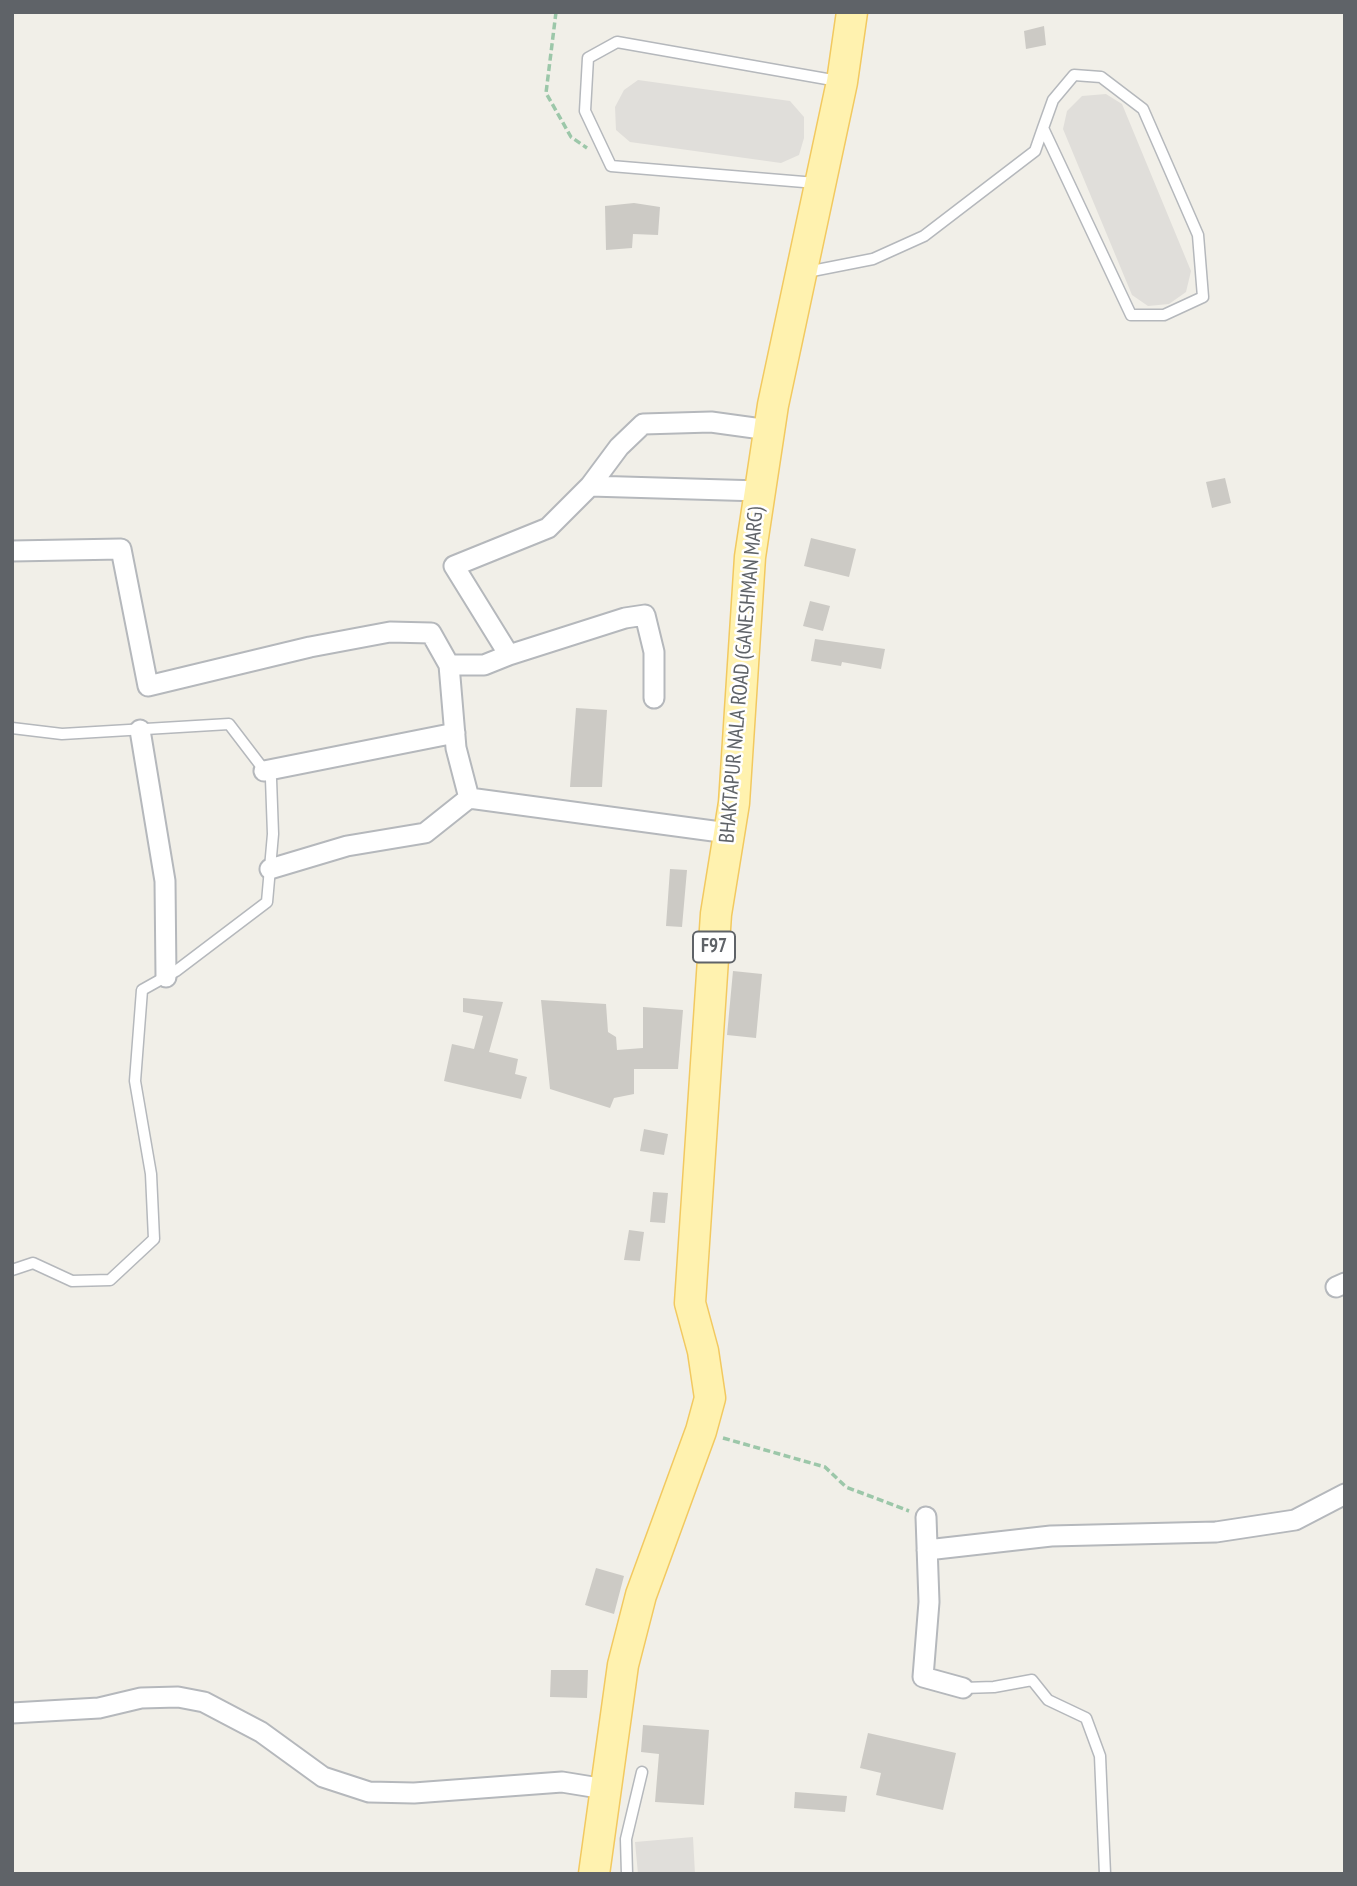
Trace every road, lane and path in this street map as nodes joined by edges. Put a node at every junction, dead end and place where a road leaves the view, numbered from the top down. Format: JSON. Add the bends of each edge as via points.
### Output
{"nodes":[{"id":1,"x":556,"y":12,"type":"edge"},
{"id":2,"x":852,"y":12,"type":"edge"},
{"id":3,"x":842,"y":82,"type":"junction"},
{"id":4,"x":1043,"y":128,"type":"junction"},
{"id":5,"x":611,"y":166,"type":"junction"},
{"id":6,"x":820,"y":184,"type":"junction"},
{"id":7,"x":799,"y":274,"type":"junction"},
{"id":8,"x":769,"y":430,"type":"junction"},
{"id":9,"x":590,"y":486,"type":"junction"},
{"id":10,"x":760,"y":491,"type":"junction"},
{"id":11,"x":12,"y":551,"type":"edge"},
{"id":12,"x":509,"y":655,"type":"junction"},
{"id":13,"x":449,"y":665,"type":"junction"},
{"id":14,"x":654,"y":698,"type":"dead end"},
{"id":15,"x":12,"y":728,"type":"edge"},
{"id":16,"x":140,"y":730,"type":"junction"},
{"id":17,"x":455,"y":733,"type":"junction"},
{"id":18,"x":264,"y":771,"type":"junction"},
{"id":19,"x":469,"y":798,"type":"junction"},
{"id":20,"x":728,"y":832,"type":"junction"},
{"id":21,"x":270,"y":869,"type":"junction"},
{"id":22,"x":166,"y":977,"type":"junction"},
{"id":23,"x":12,"y":1270,"type":"edge"},
{"id":24,"x":701,"y":1431,"type":"junction"},
{"id":25,"x":1345,"y":1494,"type":"edge"},
{"id":26,"x":926,"y":1517,"type":"joint"},
{"id":27,"x":927,"y":1550,"type":"junction"},
{"id":28,"x":963,"y":1688,"type":"joint"},
{"id":29,"x":12,"y":1713,"type":"edge"},
{"id":30,"x":642,"y":1772,"type":"dead end"},
{"id":31,"x":605,"y":1789,"type":"junction"},
{"id":32,"x":594,"y":1874,"type":"edge"},
{"id":33,"x":627,"y":1874,"type":"edge"},
{"id":34,"x":1105,"y":1874,"type":"edge"}],
"edges":[{"from":1,"to":5,"type":"path","via":[[546,93],[571,137]]},
{"from":2,"to":3,"type":"main road","name":"BHAKTAPUR NALA ROAD (GANESHMAN MARG)","number":"F97"},
{"from":3,"to":5,"type":"lane","via":[[617,42],[588,58],[584,111]]},
{"from":3,"to":6,"type":"main road","name":"BHAKTAPUR NALA ROAD (GANESHMAN MARG)","number":"F97"},
{"from":4,"to":4,"type":"lane","via":[[1052,100],[1074,75],[1101,77],[1143,109],[1198,235],[1203,296],[1164,315],[1131,315]]},
{"from":4,"to":7,"type":"lane","via":[[1035,151],[924,236],[873,259]]},
{"from":5,"to":6,"type":"lane"},
{"from":6,"to":7,"type":"main road","name":"BHAKTAPUR NALA ROAD (GANESHMAN MARG)","number":"F97"},
{"from":7,"to":8,"type":"main road","name":"BHAKTAPUR NALA ROAD (GANESHMAN MARG)","number":"F97"},
{"from":8,"to":9,"type":"street","via":[[710,422],[643,424]]},
{"from":8,"to":10,"type":"main road","name":"BHAKTAPUR NALA ROAD (GANESHMAN MARG)","number":"F97"},
{"from":9,"to":10,"type":"street"},
{"from":9,"to":12,"type":"street","via":[[548,528],[454,566]]},
{"from":10,"to":20,"type":"main road","name":"BHAKTAPUR NALA ROAD (GANESHMAN MARG)","number":"F97","via":[[750,557],[741,729]]},
{"from":11,"to":13,"type":"street","via":[[121,549],[148,686],[390,632],[431,633]]},
{"from":12,"to":13,"type":"street","via":[[484,664]]},
{"from":12,"to":14,"type":"street","via":[[645,615],[654,652]]},
{"from":13,"to":17,"type":"street"},
{"from":15,"to":16,"type":"lane","via":[[62,734]]},
{"from":16,"to":18,"type":"lane","via":[[229,724]]},
{"from":16,"to":22,"type":"street","via":[[165,881]]},
{"from":17,"to":18,"type":"street"},
{"from":17,"to":19,"type":"street"},
{"from":18,"to":21,"type":"lane","via":[[271,779]]},
{"from":19,"to":20,"type":"street"},
{"from":19,"to":21,"type":"street","via":[[425,833],[347,846]]},
{"from":20,"to":24,"type":"main road","name":"BHAKTAPUR NALA ROAD (GANESHMAN MARG)","number":"F97","via":[[716,914],[690,1303],[710,1398]]},
{"from":21,"to":22,"type":"lane","via":[[267,902]]},
{"from":22,"to":23,"type":"lane","via":[[142,990],[135,1081],[151,1174],[154,1239],[110,1280],[72,1281],[33,1263]]},
{"from":24,"to":26,"type":"path","via":[[825,1467],[846,1487]]},
{"from":24,"to":31,"type":"main road","name":"BHAKTAPUR NALA ROAD (GANESHMAN MARG)","number":"F97","via":[[641,1595],[623,1665]]},
{"from":25,"to":27,"type":"street","via":[[1295,1520],[1216,1532],[1051,1536]]},
{"from":26,"to":27,"type":"street"},
{"from":27,"to":28,"type":"street","via":[[929,1602],[923,1677]]},
{"from":28,"to":34,"type":"lane","via":[[1032,1680],[1048,1700],[1086,1718],[1100,1756]]},
{"from":29,"to":31,"type":"street","via":[[99,1708],[141,1698],[178,1696],[204,1702],[261,1732],[323,1777],[369,1792],[562,1782]]},
{"from":30,"to":33,"type":"lane","via":[[626,1839]]},
{"from":31,"to":32,"type":"main road","name":"BHAKTAPUR NALA ROAD (GANESHMAN MARG)","number":"F97"}]}
